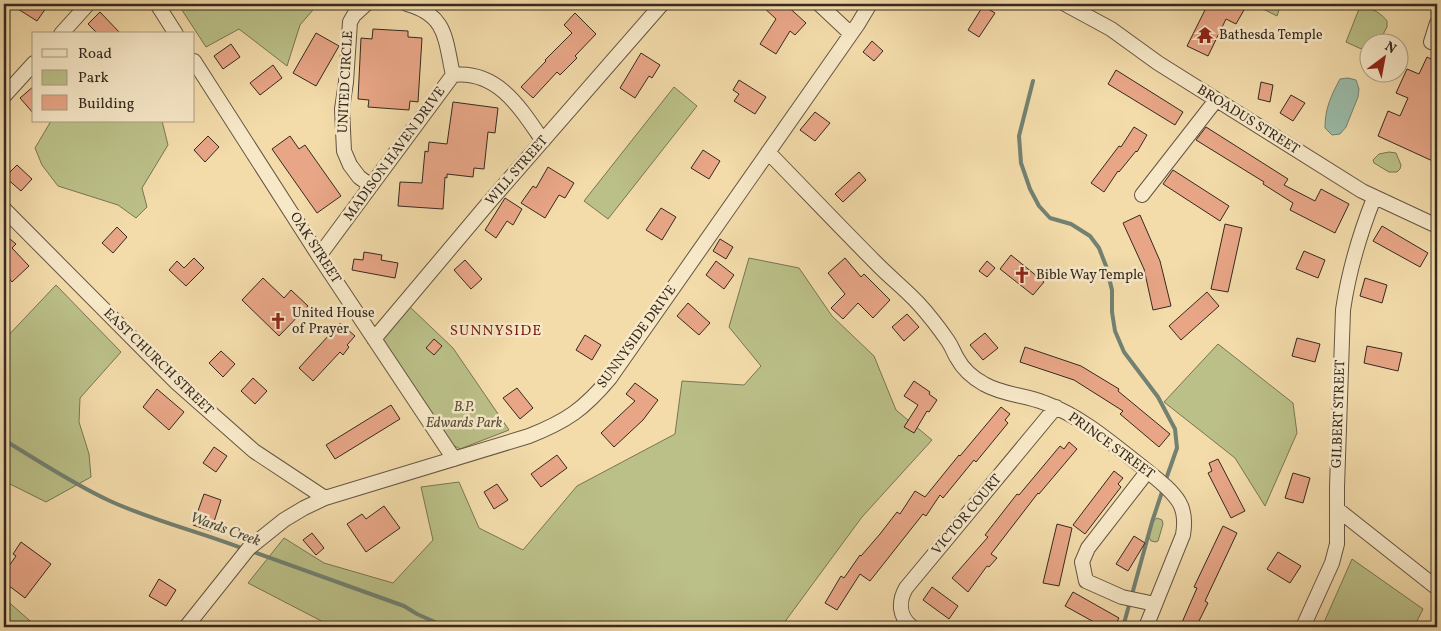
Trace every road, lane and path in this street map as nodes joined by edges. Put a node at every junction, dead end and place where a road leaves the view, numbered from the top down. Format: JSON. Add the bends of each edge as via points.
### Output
{"nodes":[{"id":1,"x":88,"y":4,"type":"edge"},
{"id":2,"x":157,"y":4,"type":"edge"},
{"id":3,"x":366,"y":4,"type":"edge"},
{"id":4,"x":407,"y":4,"type":"edge"},
{"id":5,"x":662,"y":4,"type":"edge"},
{"id":6,"x":819,"y":4,"type":"edge"},
{"id":7,"x":870,"y":4,"type":"edge"},
{"id":8,"x":1065,"y":4,"type":"edge"},
{"id":9,"x":1437,"y":23,"type":"edge"},
{"id":10,"x":63,"y":32,"type":"edge"},
{"id":11,"x":175,"y":32,"type":"edge"},
{"id":12,"x":851,"y":34,"type":"junction"},
{"id":13,"x":1432,"y":42,"type":"dead end"},
{"id":14,"x":195,"y":63,"type":"edge"},
{"id":15,"x":32,"y":65,"type":"edge"},
{"id":16,"x":454,"y":75,"type":"junction"},
{"id":17,"x":4,"y":96,"type":"edge"},
{"id":18,"x":1216,"y":100,"type":"junction"},
{"id":19,"x":543,"y":141,"type":"junction"},
{"id":20,"x":768,"y":152,"type":"junction"},
{"id":21,"x":371,"y":186,"type":"junction"},
{"id":22,"x":1142,"y":194,"type":"dead end"},
{"id":23,"x":1374,"y":198,"type":"junction"},
{"id":24,"x":4,"y":209,"type":"edge"},
{"id":25,"x":1437,"y":226,"type":"edge"},
{"id":26,"x":319,"y":256,"type":"junction"},
{"id":27,"x":374,"y":339,"type":"junction"},
{"id":28,"x":1056,"y":407,"type":"junction"},
{"id":29,"x":454,"y":459,"type":"junction"},
{"id":30,"x":1147,"y":472,"type":"junction"},
{"id":31,"x":325,"y":498,"type":"junction"},
{"id":32,"x":1337,"y":509,"type":"junction"},
{"id":33,"x":1437,"y":588,"type":"edge"},
{"id":34,"x":1155,"y":604,"type":"junction"},
{"id":35,"x":186,"y":627,"type":"edge"},
{"id":36,"x":912,"y":627,"type":"edge"},
{"id":37,"x":1146,"y":627,"type":"edge"},
{"id":38,"x":1303,"y":627,"type":"edge"}],
"edges":[{"from":1,"to":10,"type":"street"},
{"from":2,"to":11,"type":"street"},
{"from":3,"to":21,"type":"street","name":"UNITED CIRCLE","via":[[354,15],[348,30],[342,122],[344,151],[350,165]]},
{"from":4,"to":16,"type":"street","via":[[428,12],[440,25]]},
{"from":5,"to":19,"type":"street","name":"WILL STREET"},
{"from":6,"to":12,"type":"street"},
{"from":7,"to":12,"type":"street","name":"SUNNYSIDE DRIVE"},
{"from":8,"to":18,"type":"street","name":"BROADUS STREET","via":[[1111,29]]},
{"from":9,"to":13,"type":"street"},
{"from":12,"to":20,"type":"street","name":"SUNNYSIDE DRIVE"},
{"from":14,"to":26,"type":"street","name":"OAK STREET"},
{"from":15,"to":17,"type":"street"},
{"from":16,"to":19,"type":"street","name":"MADISON HAVEN DRIVE","via":[[473,75],[494,83],[523,111]]},
{"from":16,"to":21,"type":"street","name":"MADISON HAVEN DRIVE"},
{"from":18,"to":22,"type":"street"},
{"from":18,"to":23,"type":"street","name":"BROADUS STREET"},
{"from":19,"to":27,"type":"street","name":"WILL STREET"},
{"from":20,"to":28,"type":"street","name":"PRINCE STREET","via":[[917,302],[973,377],[995,389]]},
{"from":20,"to":29,"type":"street","name":"SUNNYSIDE DRIVE","via":[[594,397],[553,427]]},
{"from":21,"to":26,"type":"street","name":"MADISON HAVEN DRIVE"},
{"from":23,"to":25,"type":"street","name":"BROADUS STREET"},
{"from":23,"to":32,"type":"street","name":"GILBERT STREET","via":[[1352,260],[1343,310]]},
{"from":24,"to":31,"type":"street","name":"EAST CHURCH STREET","via":[[177,383],[254,451]]},
{"from":26,"to":27,"type":"street","name":"OAK STREET"},
{"from":27,"to":29,"type":"street","name":"OAK STREET"},
{"from":28,"to":30,"type":"street","name":"PRINCE STREET","via":[[1110,442]]},
{"from":28,"to":36,"type":"street","name":"VICTOR COURT","via":[[906,588],[900,603],[901,611]]},
{"from":29,"to":31,"type":"street","name":"SUNNYSIDE DRIVE"},
{"from":30,"to":34,"type":"street","name":"PRINCE STREET","via":[[1178,501],[1185,523]]},
{"from":30,"to":34,"type":"street","via":[[1088,548],[1082,562],[1086,581],[1122,597]]},
{"from":31,"to":35,"type":"street","name":"SUNNYSIDE DRIVE","via":[[284,520],[249,548]]},
{"from":32,"to":33,"type":"street"},
{"from":32,"to":38,"type":"street","name":"GILBERT STREET","via":[[1335,553]]},
{"from":34,"to":37,"type":"street","name":"PRINCE STREET"}]}
